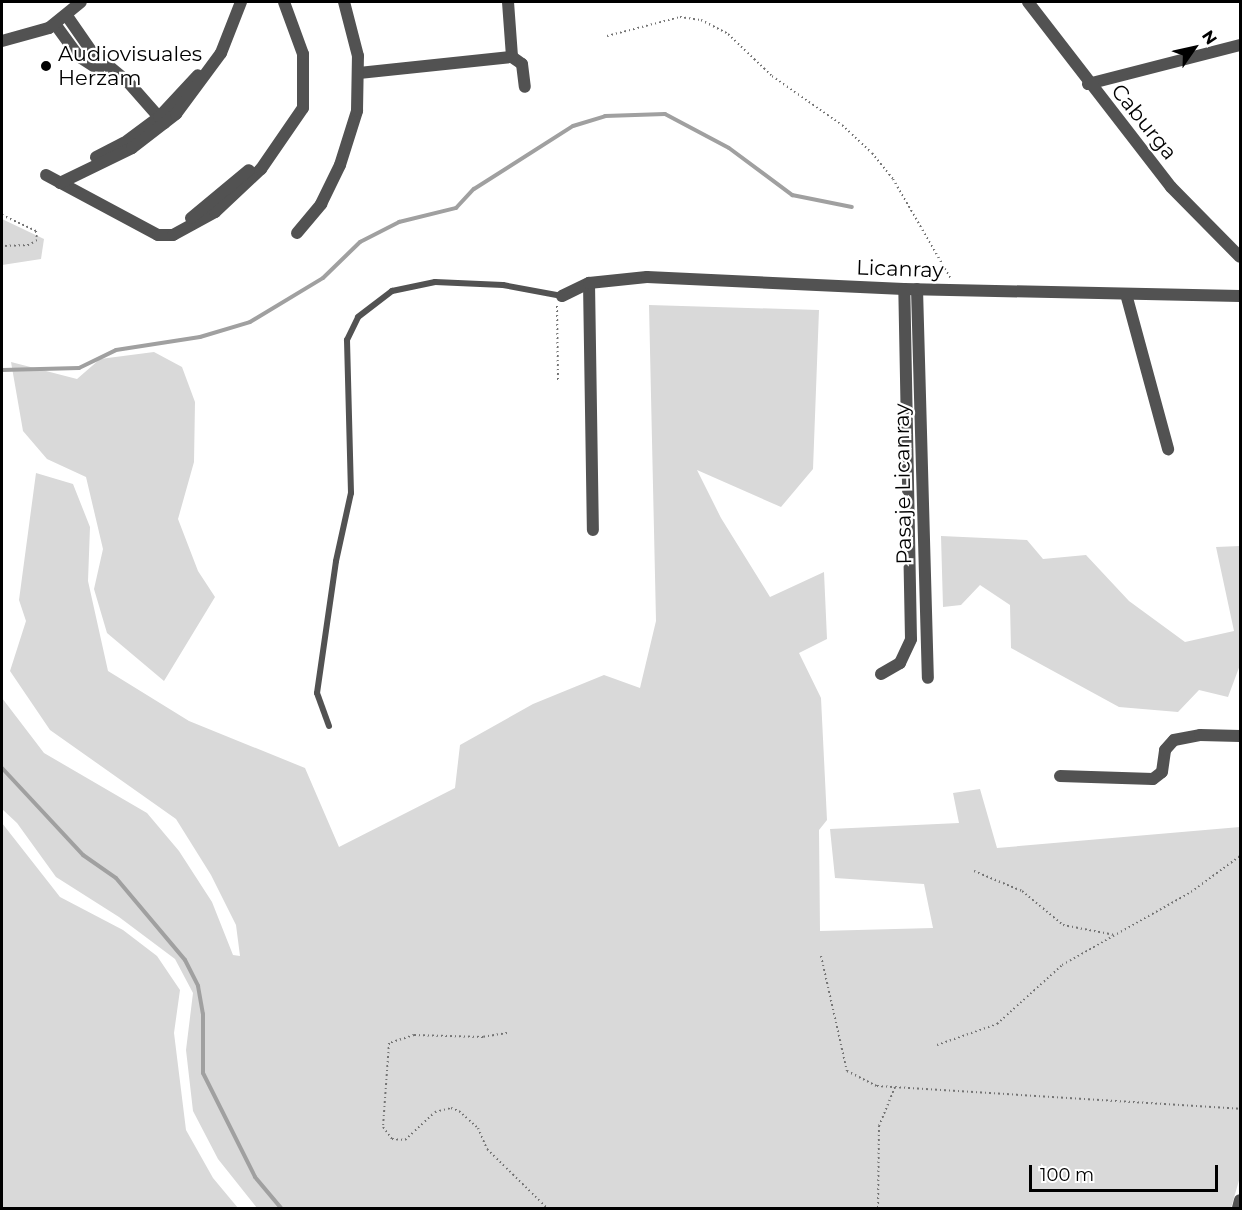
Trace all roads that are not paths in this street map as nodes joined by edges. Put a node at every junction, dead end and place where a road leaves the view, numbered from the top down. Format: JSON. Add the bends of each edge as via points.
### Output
{"nodes":[{"id":1,"x":81,"y":2,"type":"edge"},
{"id":2,"x":233,"y":2,"type":"edge"},
{"id":3,"x":242,"y":2,"type":"edge"},
{"id":4,"x":284,"y":2,"type":"edge"},
{"id":5,"x":344,"y":2,"type":"edge"},
{"id":6,"x":508,"y":2,"type":"edge"},
{"id":7,"x":1028,"y":2,"type":"edge"},
{"id":8,"x":67,"y":16,"type":"junction"},
{"id":9,"x":55,"y":24,"type":"junction"},
{"id":10,"x":2,"y":41,"type":"edge"},
{"id":11,"x":1240,"y":45,"type":"edge"},
{"id":12,"x":512,"y":57,"type":"junction"},
{"id":13,"x":117,"y":73,"type":"junction"},
{"id":14,"x":359,"y":73,"type":"junction"},
{"id":15,"x":1088,"y":84,"type":"junction"},
{"id":16,"x":525,"y":87,"type":"dead end"},
{"id":17,"x":162,"y":120,"type":"junction"},
{"id":18,"x":46,"y":175,"type":"dead end"},
{"id":19,"x":60,"y":183,"type":"junction"},
{"id":20,"x":297,"y":233,"type":"dead end"},
{"id":21,"x":1240,"y":257,"type":"edge"},
{"id":22,"x":589,"y":283,"type":"junction"},
{"id":23,"x":904,"y":289,"type":"junction"},
{"id":24,"x":917,"y":290,"type":"junction"},
{"id":25,"x":1126,"y":294,"type":"junction"},
{"id":26,"x":562,"y":296,"type":"joint"},
{"id":27,"x":1240,"y":296,"type":"edge"},
{"id":28,"x":1168,"y":449,"type":"dead end"},
{"id":29,"x":592,"y":530,"type":"dead end"},
{"id":30,"x":881,"y":674,"type":"dead end"},
{"id":31,"x":928,"y":678,"type":"dead end"},
{"id":32,"x":330,"y":726,"type":"dead end"},
{"id":33,"x":1240,"y":736,"type":"edge"},
{"id":34,"x":1060,"y":776,"type":"dead end"},
{"id":35,"x":1240,"y":1200,"type":"edge"},
{"id":36,"x":1238,"y":1209,"type":"edge"}],
"edges":[{"from":1,"to":8,"type":"street"},
{"from":2,"to":17,"type":"street","via":[[219,41],[205,65]]},
{"from":3,"to":17,"type":"street","via":[[221,53],[204,81]]},
{"from":4,"to":19,"type":"street","via":[[300,39],[303,108],[296,123],[242,190],[182,232],[158,235]]},
{"from":5,"to":14,"type":"street","via":[[356,39]]},
{"from":6,"to":12,"type":"street"},
{"from":7,"to":15,"type":"street","name":"Caburga"},
{"from":8,"to":9,"type":"street"},
{"from":8,"to":13,"type":"street","via":[[92,52]]},
{"from":9,"to":10,"type":"street","via":[[28,37]]},
{"from":9,"to":13,"type":"street","via":[[78,56],[103,72]]},
{"from":11,"to":15,"type":"street"},
{"from":12,"to":14,"type":"street"},
{"from":12,"to":16,"type":"street","via":[[522,64]]},
{"from":13,"to":17,"type":"street"},
{"from":14,"to":20,"type":"street","via":[[357,111],[348,148],[321,204]]},
{"from":15,"to":21,"type":"street","name":"Caburga","via":[[1171,187]]},
{"from":17,"to":19,"type":"street","via":[[70,169]]},
{"from":18,"to":19,"type":"street"},
{"from":22,"to":23,"type":"street","name":"Licanray","via":[[647,277]]},
{"from":22,"to":26,"type":"street","name":"Licanray"},
{"from":22,"to":29,"type":"street"},
{"from":23,"to":24,"type":"street","name":"Licanray"},
{"from":23,"to":30,"type":"street","via":[[911,639],[900,663]]},
{"from":24,"to":25,"type":"street","name":"Licanray"},
{"from":24,"to":31,"type":"street","name":"Pasaje Licanray"},
{"from":25,"to":27,"type":"street","name":"Licanray"},
{"from":25,"to":28,"type":"street"},
{"from":26,"to":32,"type":"lane","via":[[503,285],[435,282],[392,291],[358,317],[347,340],[351,493],[336,561],[317,693]]},
{"from":33,"to":34,"type":"street","via":[[1200,735],[1174,740],[1165,750],[1162,772],[1153,778]]},
{"from":35,"to":36,"type":"street"}]}
